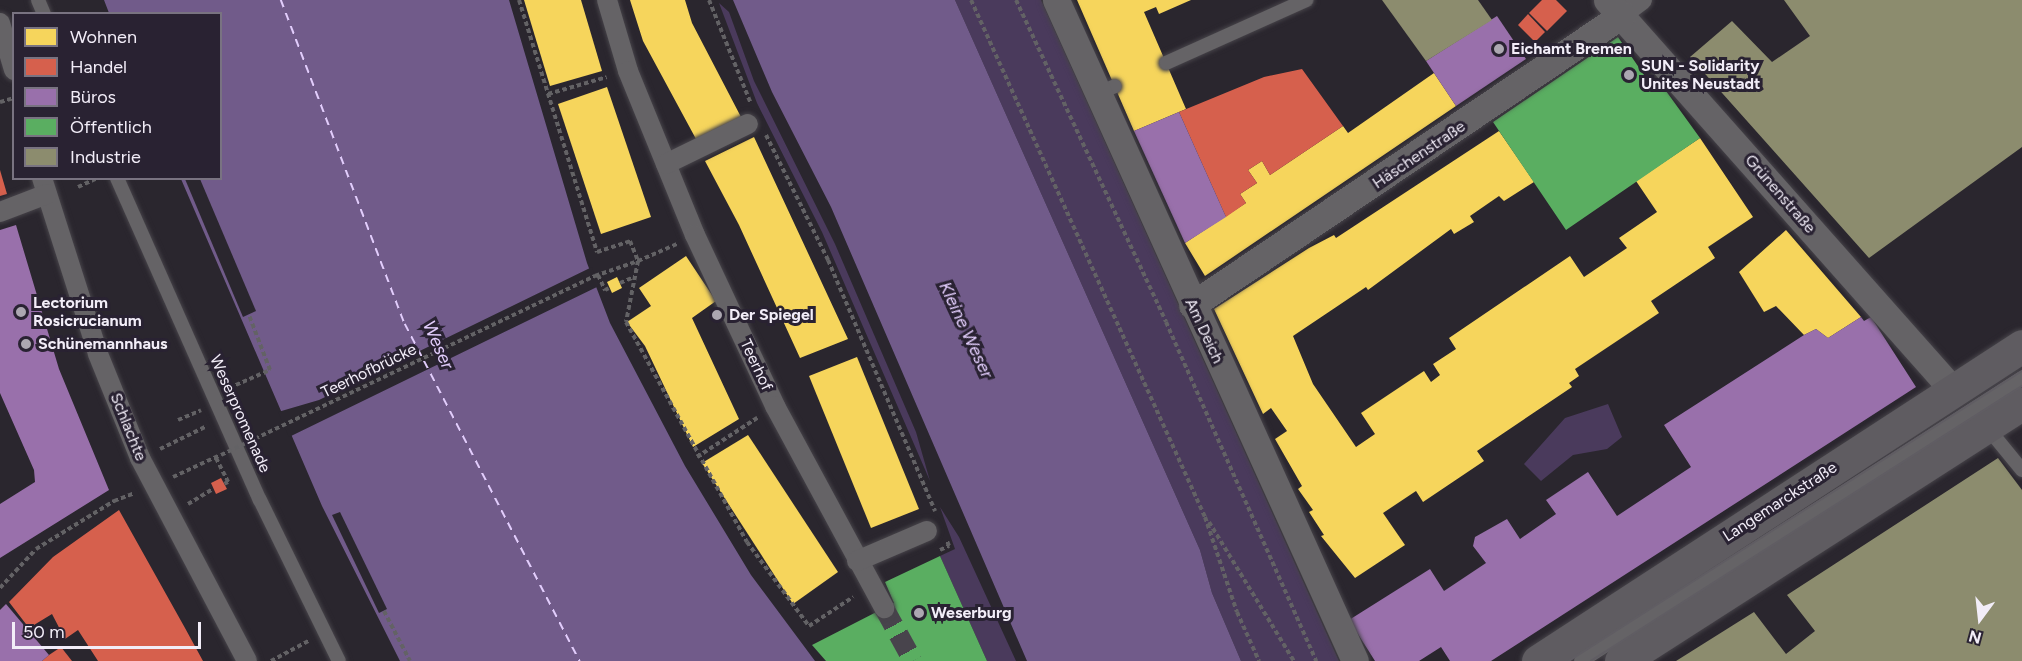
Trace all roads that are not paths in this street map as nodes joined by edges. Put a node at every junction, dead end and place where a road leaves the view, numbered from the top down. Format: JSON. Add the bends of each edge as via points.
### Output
{"nodes":[{"id":1,"x":606,"y":0,"type":"edge"},
{"id":2,"x":1056,"y":0,"type":"edge"},
{"id":3,"x":1306,"y":0,"type":"edge"},
{"id":4,"x":1624,"y":5,"type":"edge"},
{"id":5,"x":0,"y":23,"type":"edge"},
{"id":6,"x":12,"y":63,"type":"edge"},
{"id":7,"x":1166,"y":63,"type":"dead end"},
{"id":8,"x":756,"y":123,"type":"road end"},
{"id":9,"x":666,"y":164,"type":"junction"},
{"id":10,"x":118,"y":180,"type":"edge"},
{"id":11,"x":44,"y":186,"type":"edge"},
{"id":12,"x":0,"y":212,"type":"edge"},
{"id":13,"x":1192,"y":305,"type":"junction"},
{"id":14,"x":2022,"y":346,"type":"edge"},
{"id":15,"x":2022,"y":378,"type":"edge"},
{"id":16,"x":1952,"y":389,"type":"junction"},
{"id":17,"x":2022,"y":404,"type":"edge"},
{"id":18,"x":1986,"y":426,"type":"junction"},
{"id":19,"x":2022,"y":470,"type":"edge"},
{"id":20,"x":936,"y":527,"type":"road end"},
{"id":21,"x":857,"y":561,"type":"junction"},
{"id":22,"x":884,"y":608,"type":"tunnel mouth"},
{"id":23,"x":248,"y":661,"type":"edge"},
{"id":24,"x":339,"y":661,"type":"edge"},
{"id":25,"x":1355,"y":661,"type":"edge"},
{"id":26,"x":1538,"y":661,"type":"edge"},
{"id":27,"x":1581,"y":661,"type":"edge"},
{"id":28,"x":1622,"y":661,"type":"edge"}],
"edges":[{"from":1,"to":9,"type":"street","name":"Teerhof","via":[[628,71]]},
{"from":2,"to":13,"type":"street","name":"Am Deich","via":[[1106,89]]},
{"from":3,"to":7,"type":"lane"},
{"from":4,"to":13,"type":"street","name":"Häschenstraße","via":[[1498,103]]},
{"from":4,"to":16,"type":"street","name":"Grünenstraße"},
{"from":5,"to":6,"type":"street"},
{"from":8,"to":9,"type":"street"},
{"from":9,"to":21,"type":"street","name":"Teerhof","via":[[775,406]]},
{"from":10,"to":24,"type":"lane","name":"Weserpromenade","via":[[261,500]]},
{"from":11,"to":12,"type":"street"},
{"from":11,"to":23,"type":"street","name":"Schlachte","via":[[98,354],[153,486]]},
{"from":13,"to":25,"type":"street","name":"Am Deich"},
{"from":14,"to":16,"type":"main road","name":"Langemarckstraße"},
{"from":15,"to":27,"type":"lane"},
{"from":16,"to":26,"type":"main road","name":"Langemarckstraße"},
{"from":17,"to":18,"type":"main road"},
{"from":18,"to":19,"type":"lane"},
{"from":18,"to":28,"type":"main road"},
{"from":20,"to":21,"type":"street"},
{"from":21,"to":22,"type":"street","name":"Teerhof"}]}
